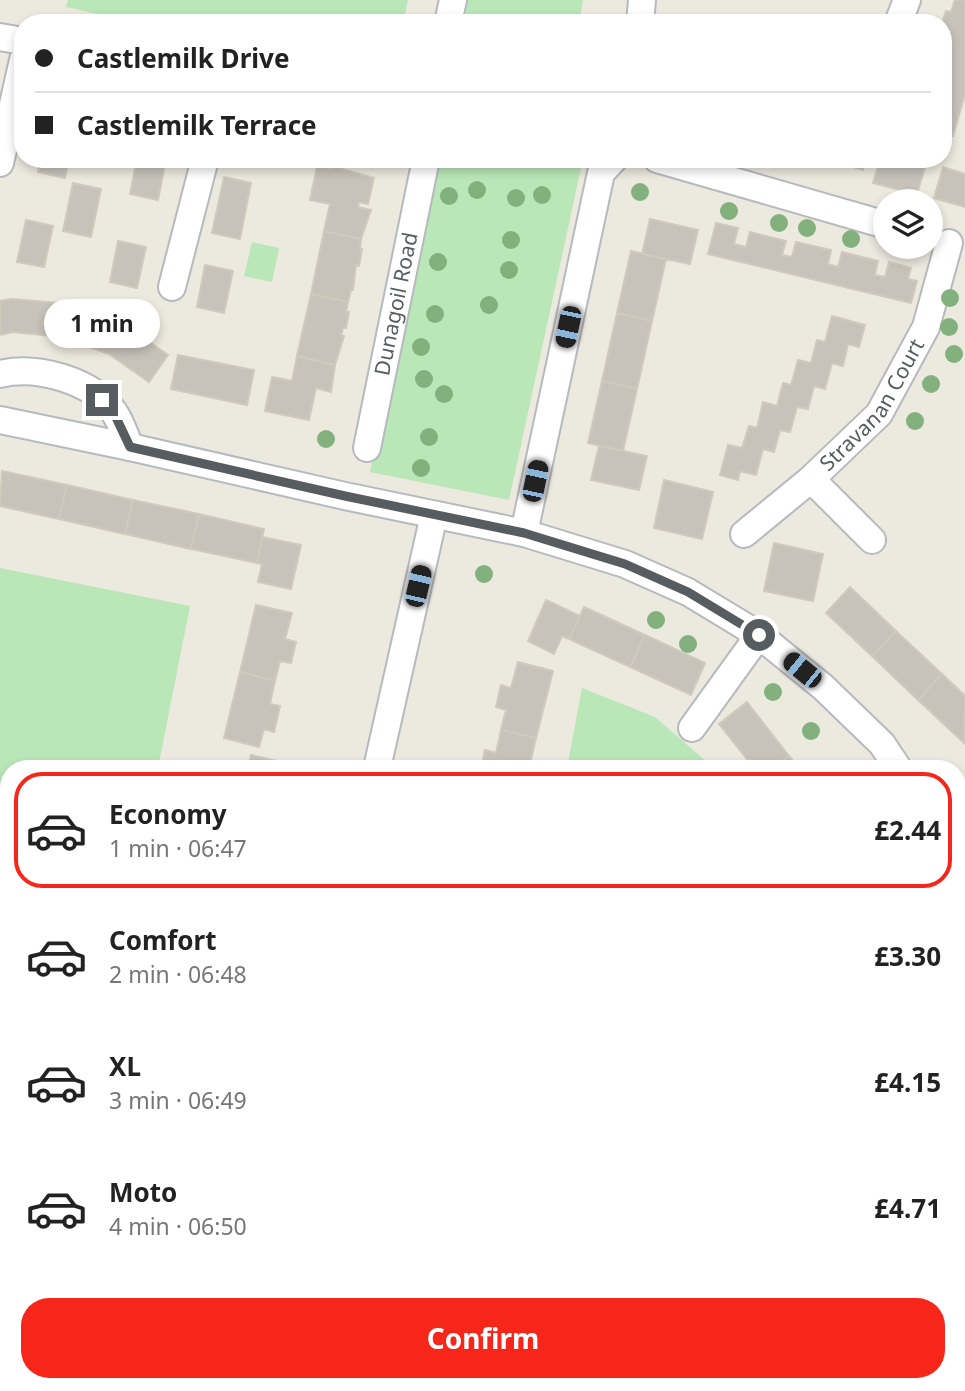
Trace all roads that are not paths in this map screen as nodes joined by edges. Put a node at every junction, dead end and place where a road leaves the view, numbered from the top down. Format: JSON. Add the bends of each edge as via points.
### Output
{"nodes":[{"id":1,"x":14,"y":100,"type":"edge"},
{"id":2,"x":0,"y":163,"type":"edge"},
{"id":3,"x":203,"y":168,"type":"edge"},
{"id":4,"x":424,"y":168,"type":"edge"},
{"id":5,"x":606,"y":168,"type":"edge"},
{"id":6,"x":688,"y":168,"type":"edge"},
{"id":7,"x":873,"y":221,"type":"edge"},
{"id":8,"x":948,"y":242,"type":"edge"},
{"id":9,"x":172,"y":286,"type":"dead end"},
{"id":10,"x":0,"y":374,"type":"edge"},
{"id":11,"x":0,"y":420,"type":"edge"},
{"id":12,"x":130,"y":447,"type":"junction"},
{"id":13,"x":367,"y":448,"type":"dead end"},
{"id":14,"x":811,"y":479,"type":"junction"},
{"id":15,"x":434,"y":515,"type":"junction"},
{"id":16,"x":524,"y":533,"type":"junction"},
{"id":17,"x":744,"y":534,"type":"dead end"},
{"id":18,"x":872,"y":540,"type":"dead end"},
{"id":19,"x":759,"y":635,"type":"junction"},
{"id":20,"x":692,"y":728,"type":"dead end"},
{"id":21,"x":379,"y":760,"type":"edge"},
{"id":22,"x":893,"y":760,"type":"edge"}],
"edges":[{"from":1,"to":2,"type":"street"},
{"from":3,"to":9,"type":"street"},
{"from":4,"to":13,"type":"street","name":"Dunagoil Road"},
{"from":5,"to":16,"type":"street"},
{"from":6,"to":7,"type":"street"},
{"from":8,"to":14,"type":"street","name":"Stravanan Court","via":[[926,327],[879,414]]},
{"from":10,"to":12,"type":"street","via":[[15,371],[54,376],[90,389],[113,411]]},
{"from":11,"to":12,"type":"street"},
{"from":12,"to":15,"type":"street"},
{"from":14,"to":17,"type":"street","name":"Stravanan Court"},
{"from":14,"to":18,"type":"street"},
{"from":15,"to":16,"type":"street"},
{"from":15,"to":21,"type":"street"},
{"from":16,"to":19,"type":"street","via":[[625,564],[688,592]]},
{"from":19,"to":20,"type":"street"},
{"from":19,"to":22,"type":"street","via":[[823,687]]}]}
